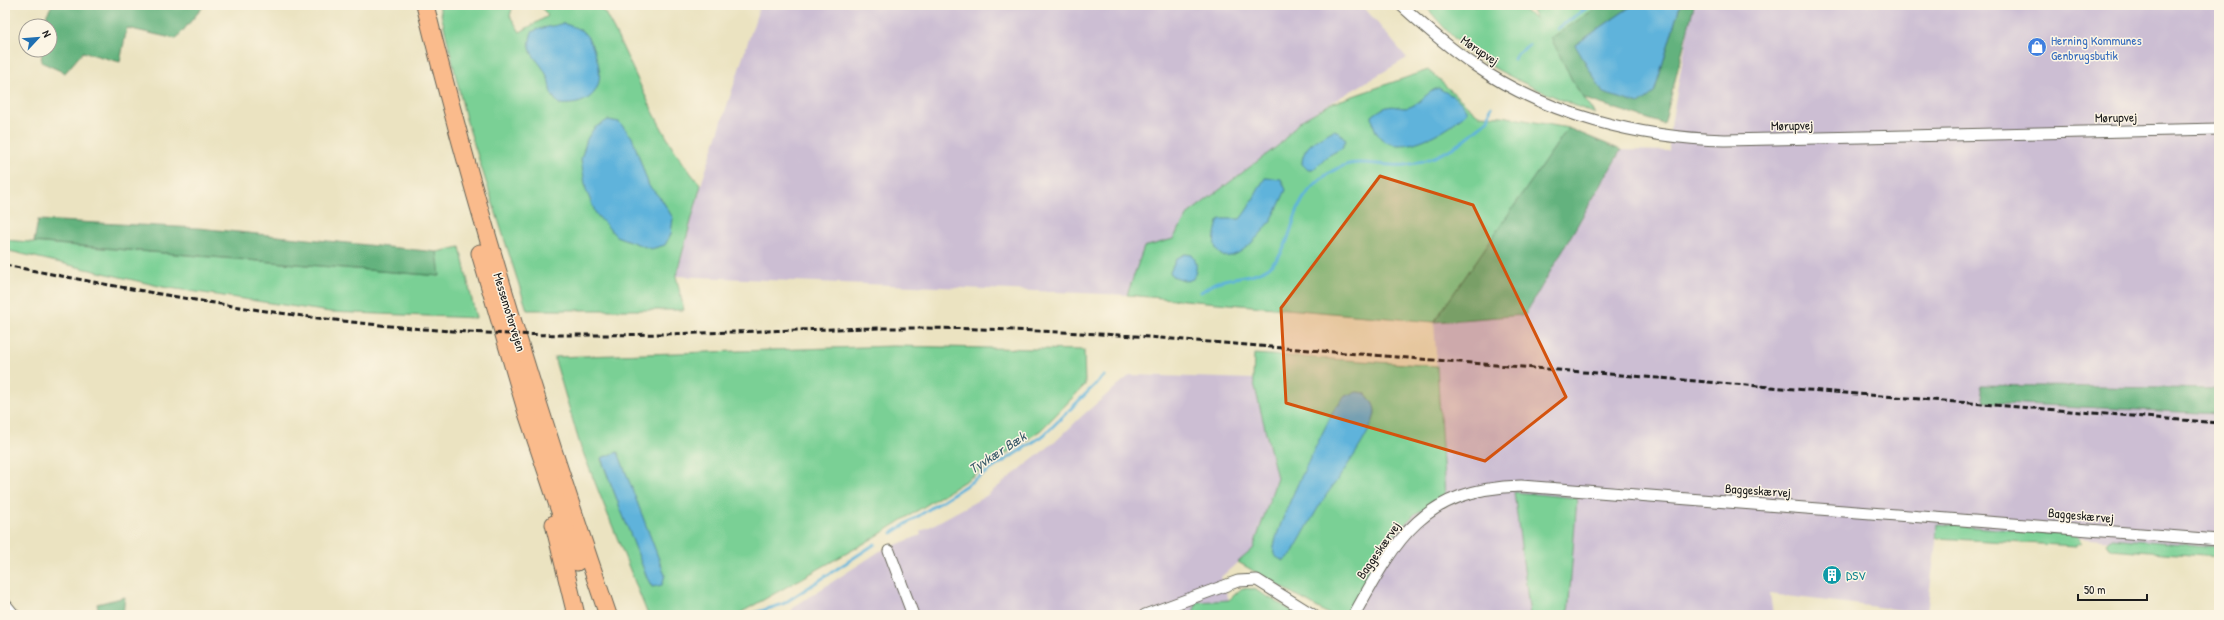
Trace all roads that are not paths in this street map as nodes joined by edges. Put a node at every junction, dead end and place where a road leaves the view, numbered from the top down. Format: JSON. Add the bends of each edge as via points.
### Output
{"nodes":[{"id":1,"x":416,"y":5,"type":"edge"},
{"id":2,"x":425,"y":5,"type":"edge"},
{"id":3,"x":1401,"y":5,"type":"edge"},
{"id":4,"x":2219,"y":128,"type":"edge"},
{"id":5,"x":527,"y":413,"type":"junction"},
{"id":6,"x":552,"y":448,"type":"junction"},
{"id":7,"x":2219,"y":540,"type":"edge"},
{"id":8,"x":890,"y":550,"type":"dead end"},
{"id":9,"x":5,"y":604,"type":"edge"},
{"id":10,"x":14,"y":615,"type":"edge"},
{"id":11,"x":576,"y":615,"type":"edge"},
{"id":12,"x":595,"y":615,"type":"edge"},
{"id":13,"x":608,"y":615,"type":"edge"},
{"id":14,"x":618,"y":615,"type":"edge"},
{"id":15,"x":913,"y":615,"type":"edge"},
{"id":16,"x":1145,"y":615,"type":"edge"},
{"id":17,"x":1313,"y":615,"type":"edge"},
{"id":18,"x":1354,"y":615,"type":"edge"}],
"edges":[{"from":1,"to":5,"type":"highway","name":"Messemotorvejen","via":[[478,249]]},
{"from":2,"to":6,"type":"highway","name":"Messemotorvejen","via":[[490,246]]},
{"from":3,"to":4,"type":"street","name":"Mørupvej","via":[[1430,32],[1477,67],[1516,89],[1559,108],[1609,124],[1684,138],[1745,140]]},
{"from":5,"to":11,"type":"highway"},
{"from":5,"to":12,"type":"highway","name":"Messemotorvejen"},
{"from":6,"to":13,"type":"highway","name":"Messemotorvejen"},
{"from":6,"to":14,"type":"highway"},
{"from":7,"to":18,"type":"street","name":"Baggeskærvej","via":[[1521,486],[1492,486],[1452,498],[1422,516],[1398,541],[1379,568]]},
{"from":8,"to":15,"type":"street"},
{"from":9,"to":10,"type":"street"},
{"from":16,"to":17,"type":"street","via":[[1238,581],[1258,580]]}]}
